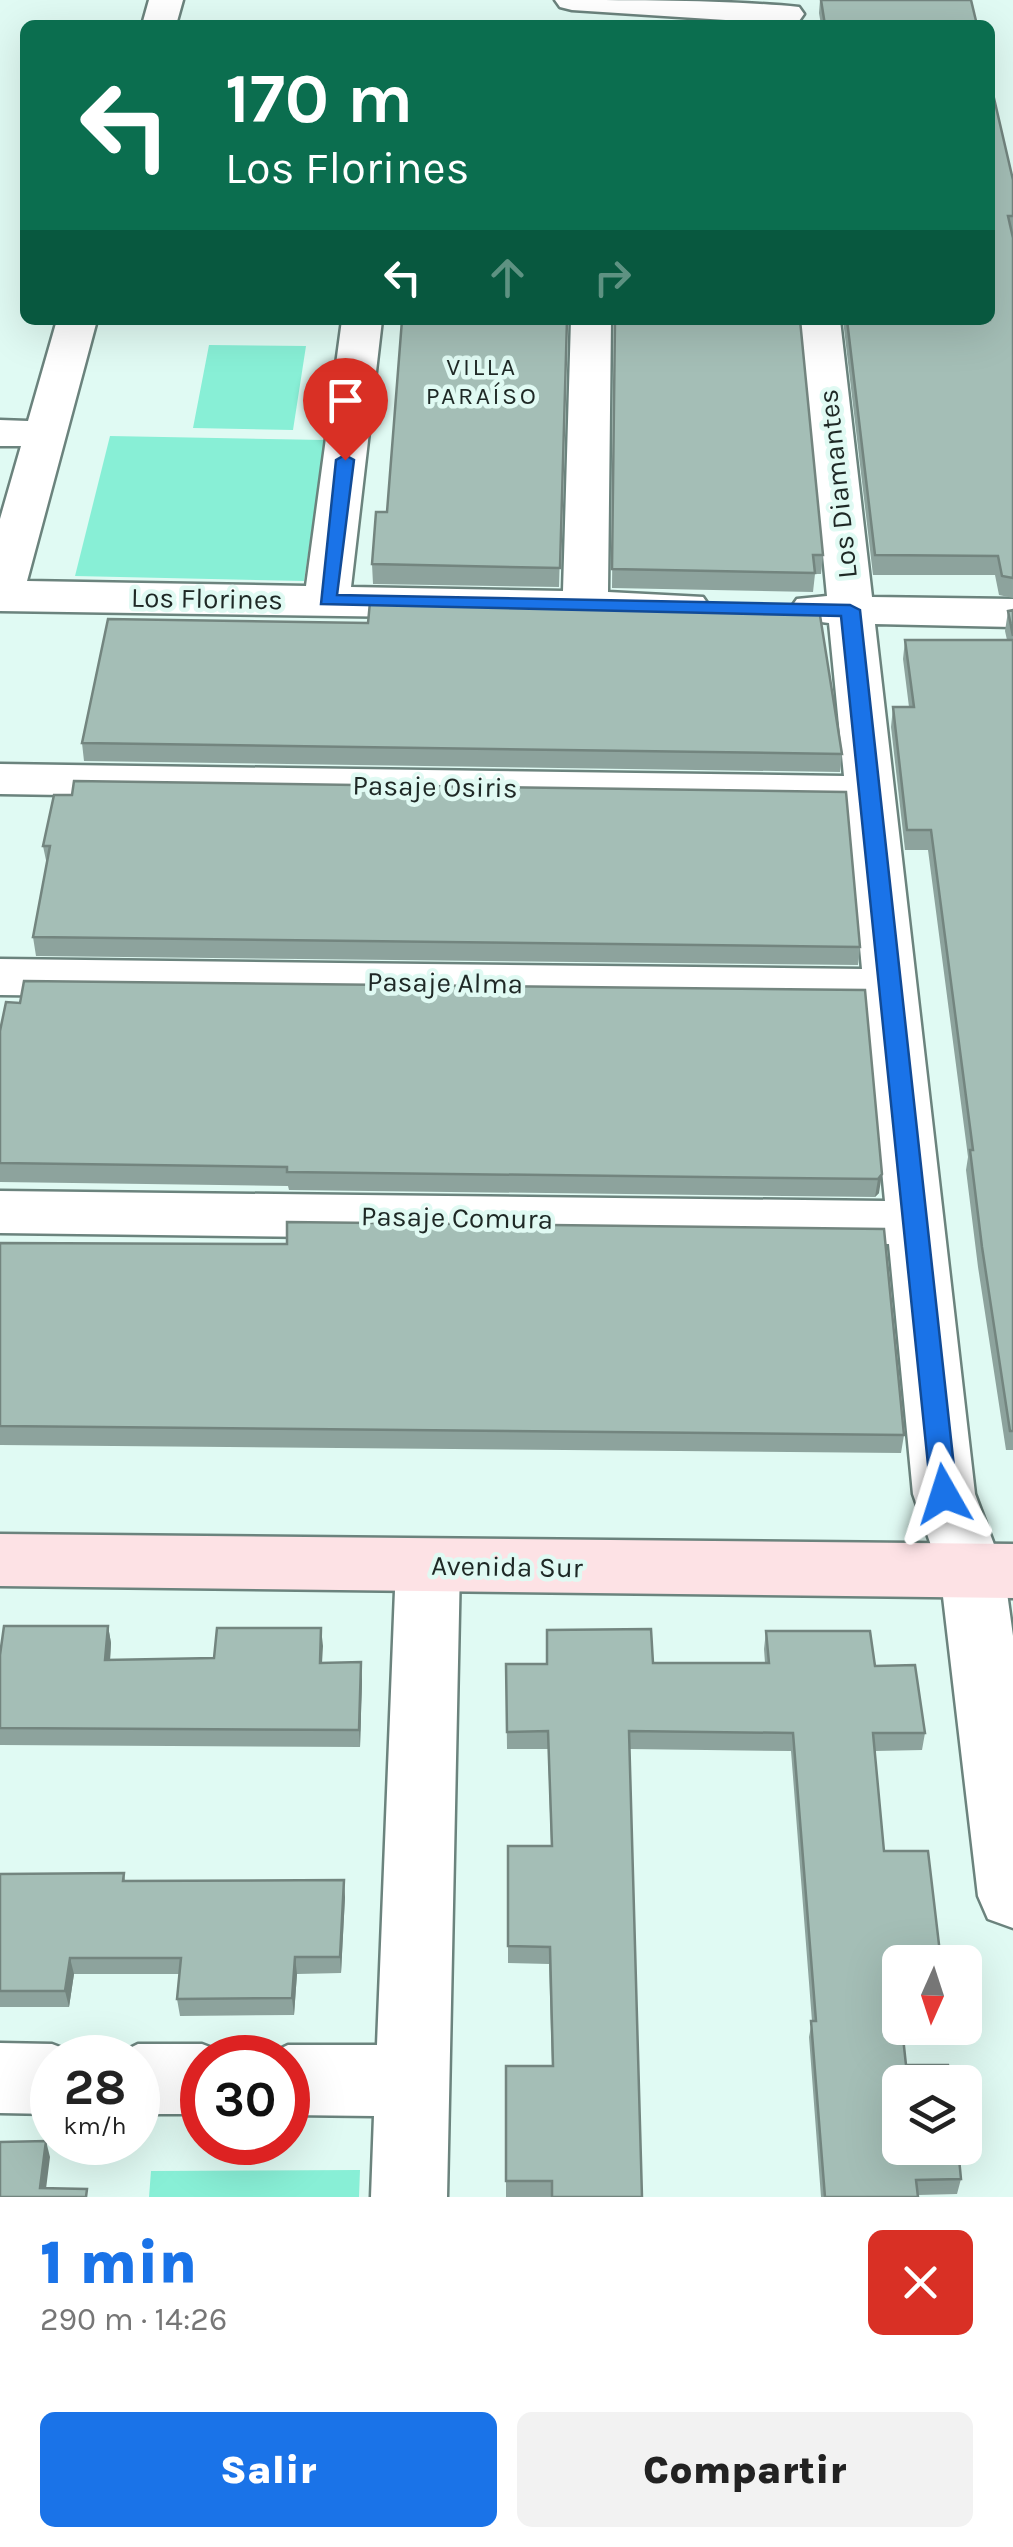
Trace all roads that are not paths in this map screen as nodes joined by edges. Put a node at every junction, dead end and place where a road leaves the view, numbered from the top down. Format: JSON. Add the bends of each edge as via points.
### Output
{"nodes":[{"id":1,"x":572,"y":0,"type":"edge"},
{"id":2,"x":787,"y":13,"type":"edge"},
{"id":3,"x":76,"y":325,"type":"edge"},
{"id":4,"x":361,"y":325,"type":"edge"},
{"id":5,"x":590,"y":325,"type":"edge"},
{"id":6,"x":821,"y":325,"type":"edge"},
{"id":7,"x":0,"y":434,"type":"edge"},
{"id":8,"x":46,"y":434,"type":"junction"},
{"id":9,"x":0,"y":595,"type":"edge"},
{"id":10,"x":327,"y":600,"type":"junction"},
{"id":11,"x":585,"y":605,"type":"junction"},
{"id":12,"x":850,"y":610,"type":"junction"},
{"id":13,"x":1013,"y":613,"type":"edge"},
{"id":14,"x":0,"y":780,"type":"edge"},
{"id":15,"x":870,"y":792,"type":"junction"},
{"id":16,"x":0,"y":977,"type":"edge"},
{"id":17,"x":890,"y":987,"type":"junction"},
{"id":18,"x":0,"y":1212,"type":"edge"},
{"id":19,"x":915,"y":1223,"type":"junction"},
{"id":20,"x":0,"y":1560,"type":"edge"},
{"id":21,"x":428,"y":1565,"type":"junction"},
{"id":22,"x":992,"y":1571,"type":"edge"},
{"id":23,"x":1013,"y":1896,"type":"edge"},
{"id":24,"x":0,"y":2078,"type":"edge"},
{"id":25,"x":30,"y":2078,"type":"edge"},
{"id":26,"x":310,"y":2080,"type":"edge"},
{"id":27,"x":412,"y":2081,"type":"junction"},
{"id":28,"x":409,"y":2197,"type":"edge"}],
"edges":[{"from":1,"to":2,"type":"street"},
{"from":3,"to":8,"type":"street"},
{"from":4,"to":10,"type":"street"},
{"from":5,"to":11,"type":"street"},
{"from":6,"to":12,"type":"street","name":"Los Diamantes"},
{"from":7,"to":8,"type":"street"},
{"from":8,"to":9,"type":"street"},
{"from":9,"to":10,"type":"street","name":"Los Florines"},
{"from":10,"to":11,"type":"street","name":"Los Florines"},
{"from":11,"to":12,"type":"street","name":"Los Florines"},
{"from":12,"to":13,"type":"street","name":"Los Florines"},
{"from":12,"to":15,"type":"street","name":"Los Diamantes"},
{"from":14,"to":15,"type":"street","name":"Pasaje Osiris"},
{"from":15,"to":17,"type":"street","name":"Los Diamantes"},
{"from":16,"to":17,"type":"street","name":"Pasaje Alma"},
{"from":17,"to":19,"type":"street","name":"Los Diamantes"},
{"from":18,"to":19,"type":"street","name":"Pasaje Comura"},
{"from":19,"to":22,"type":"street","name":"Los Diamantes","via":[[944,1494]]},
{"from":20,"to":21,"type":"street","name":"Avenida Sur"},
{"from":21,"to":22,"type":"street","name":"Avenida Sur"},
{"from":21,"to":27,"type":"street"},
{"from":22,"to":23,"type":"street","name":"Los Diamantes"},
{"from":24,"to":25,"type":"street"},
{"from":26,"to":27,"type":"street"},
{"from":27,"to":28,"type":"street"}]}
